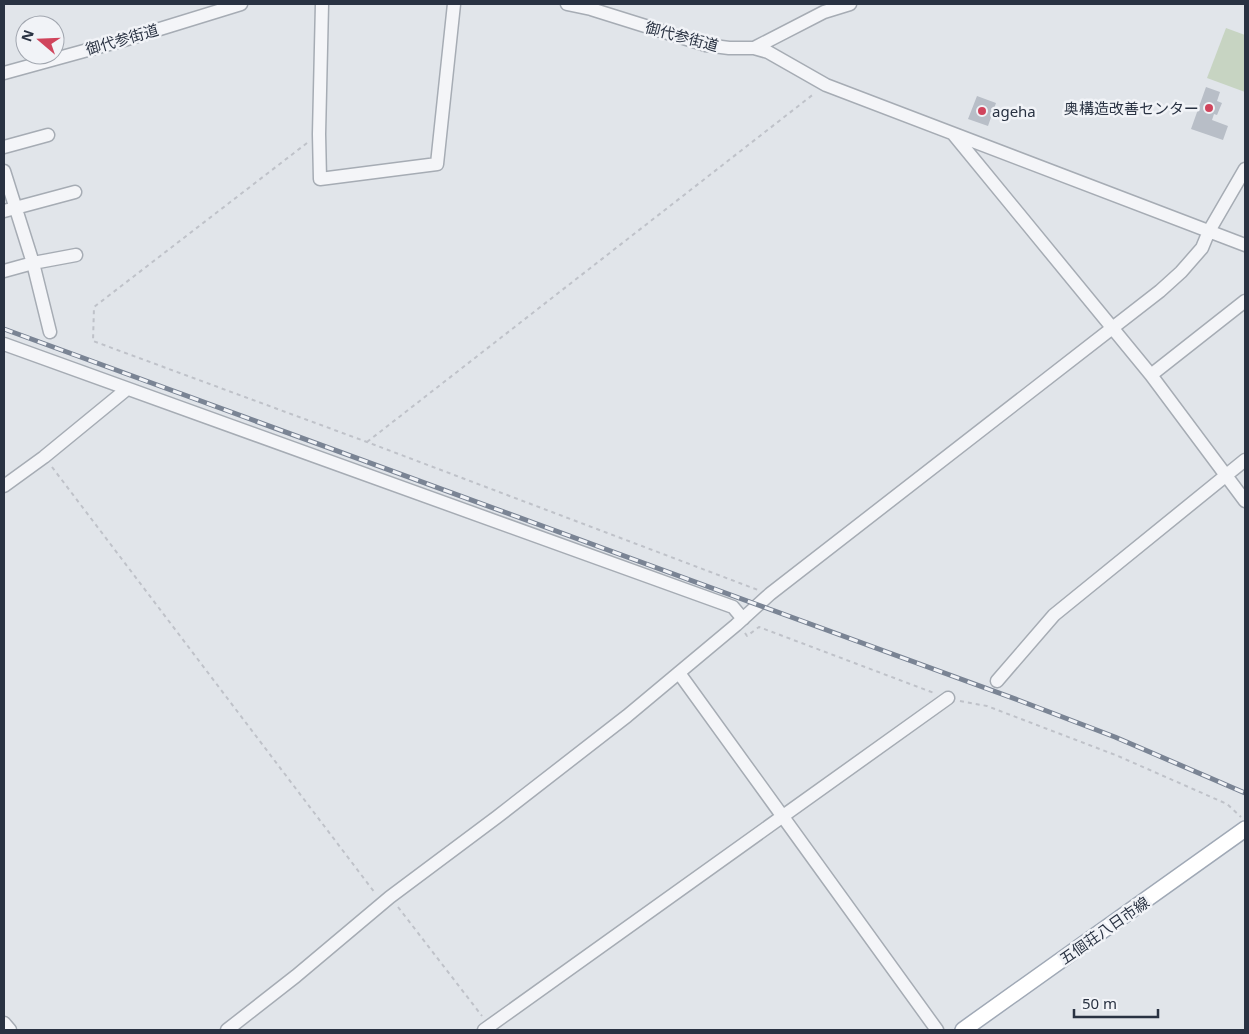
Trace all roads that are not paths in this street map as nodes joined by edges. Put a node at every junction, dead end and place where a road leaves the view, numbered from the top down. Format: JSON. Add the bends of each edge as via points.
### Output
{"nodes":[{"id":1,"x":241,"y":4,"type":"edge"},
{"id":2,"x":322,"y":4,"type":"edge"},
{"id":3,"x":454,"y":4,"type":"edge"},
{"id":4,"x":568,"y":4,"type":"edge"},
{"id":5,"x":850,"y":4,"type":"edge"},
{"id":6,"x":754,"y":48,"type":"junction"},
{"id":7,"x":4,"y":73,"type":"edge"},
{"id":8,"x":953,"y":134,"type":"junction"},
{"id":9,"x":48,"y":135,"type":"dead end"},
{"id":10,"x":4,"y":147,"type":"edge"},
{"id":11,"x":1245,"y":169,"type":"edge"},
{"id":12,"x":4,"y":171,"type":"edge"},
{"id":13,"x":75,"y":192,"type":"dead end"},
{"id":14,"x":9,"y":210,"type":"edge"},
{"id":15,"x":1209,"y":231,"type":"junction"},
{"id":16,"x":1245,"y":245,"type":"edge"},
{"id":17,"x":76,"y":255,"type":"dead end"},
{"id":18,"x":33,"y":263,"type":"junction"},
{"id":19,"x":4,"y":271,"type":"edge"},
{"id":20,"x":1245,"y":301,"type":"edge"},
{"id":21,"x":1112,"y":328,"type":"junction"},
{"id":22,"x":50,"y":332,"type":"dead end"},
{"id":23,"x":4,"y":344,"type":"edge"},
{"id":24,"x":1151,"y":375,"type":"junction"},
{"id":25,"x":127,"y":389,"type":"junction"},
{"id":26,"x":1245,"y":460,"type":"edge"},
{"id":27,"x":1226,"y":476,"type":"junction"},
{"id":28,"x":4,"y":486,"type":"edge"},
{"id":29,"x":1245,"y":501,"type":"edge"},
{"id":30,"x":740,"y":622,"type":"junction"},
{"id":31,"x":679,"y":673,"type":"junction"},
{"id":32,"x":997,"y":681,"type":"dead end"},
{"id":33,"x":948,"y":698,"type":"road end"},
{"id":34,"x":783,"y":816,"type":"junction"},
{"id":35,"x":1245,"y":829,"type":"edge"},
{"id":36,"x":4,"y":1023,"type":"edge"},
{"id":37,"x":487,"y":1028,"type":"edge"},
{"id":38,"x":10,"y":1030,"type":"edge"},
{"id":39,"x":227,"y":1030,"type":"edge"},
{"id":40,"x":937,"y":1030,"type":"edge"},
{"id":41,"x":963,"y":1030,"type":"edge"}],
"edges":[{"from":1,"to":7,"type":"street","name":"御代参街道"},
{"from":2,"to":3,"type":"street","via":[[320,179],[437,164]]},
{"from":4,"to":6,"type":"street","name":"御代参街道","via":[[706,44]]},
{"from":5,"to":6,"type":"street","name":"御代参街道","via":[[824,12]]},
{"from":6,"to":8,"type":"street","via":[[768,52],[826,85]]},
{"from":8,"to":15,"type":"street"},
{"from":8,"to":21,"type":"street"},
{"from":9,"to":10,"type":"street"},
{"from":11,"to":15,"type":"street"},
{"from":12,"to":14,"type":"street"},
{"from":13,"to":14,"type":"street"},
{"from":14,"to":18,"type":"street"},
{"from":15,"to":16,"type":"street"},
{"from":15,"to":21,"type":"street","via":[[1202,248],[1181,272]]},
{"from":17,"to":18,"type":"street"},
{"from":18,"to":19,"type":"street"},
{"from":18,"to":22,"type":"street"},
{"from":20,"to":24,"type":"street"},
{"from":21,"to":24,"type":"street"},
{"from":21,"to":30,"type":"street","via":[[770,594]]},
{"from":23,"to":25,"type":"street"},
{"from":24,"to":27,"type":"street"},
{"from":25,"to":28,"type":"street"},
{"from":25,"to":30,"type":"street","via":[[733,607]]},
{"from":26,"to":27,"type":"street"},
{"from":27,"to":29,"type":"street"},
{"from":27,"to":32,"type":"street","via":[[1054,615]]},
{"from":30,"to":31,"type":"street"},
{"from":31,"to":34,"type":"street"},
{"from":31,"to":39,"type":"street","via":[[387,900]]},
{"from":33,"to":34,"type":"street"},
{"from":34,"to":37,"type":"street"},
{"from":34,"to":40,"type":"street"},
{"from":35,"to":41,"type":"main road","name":"五個荘八日市線"},
{"from":36,"to":38,"type":"street"}]}
